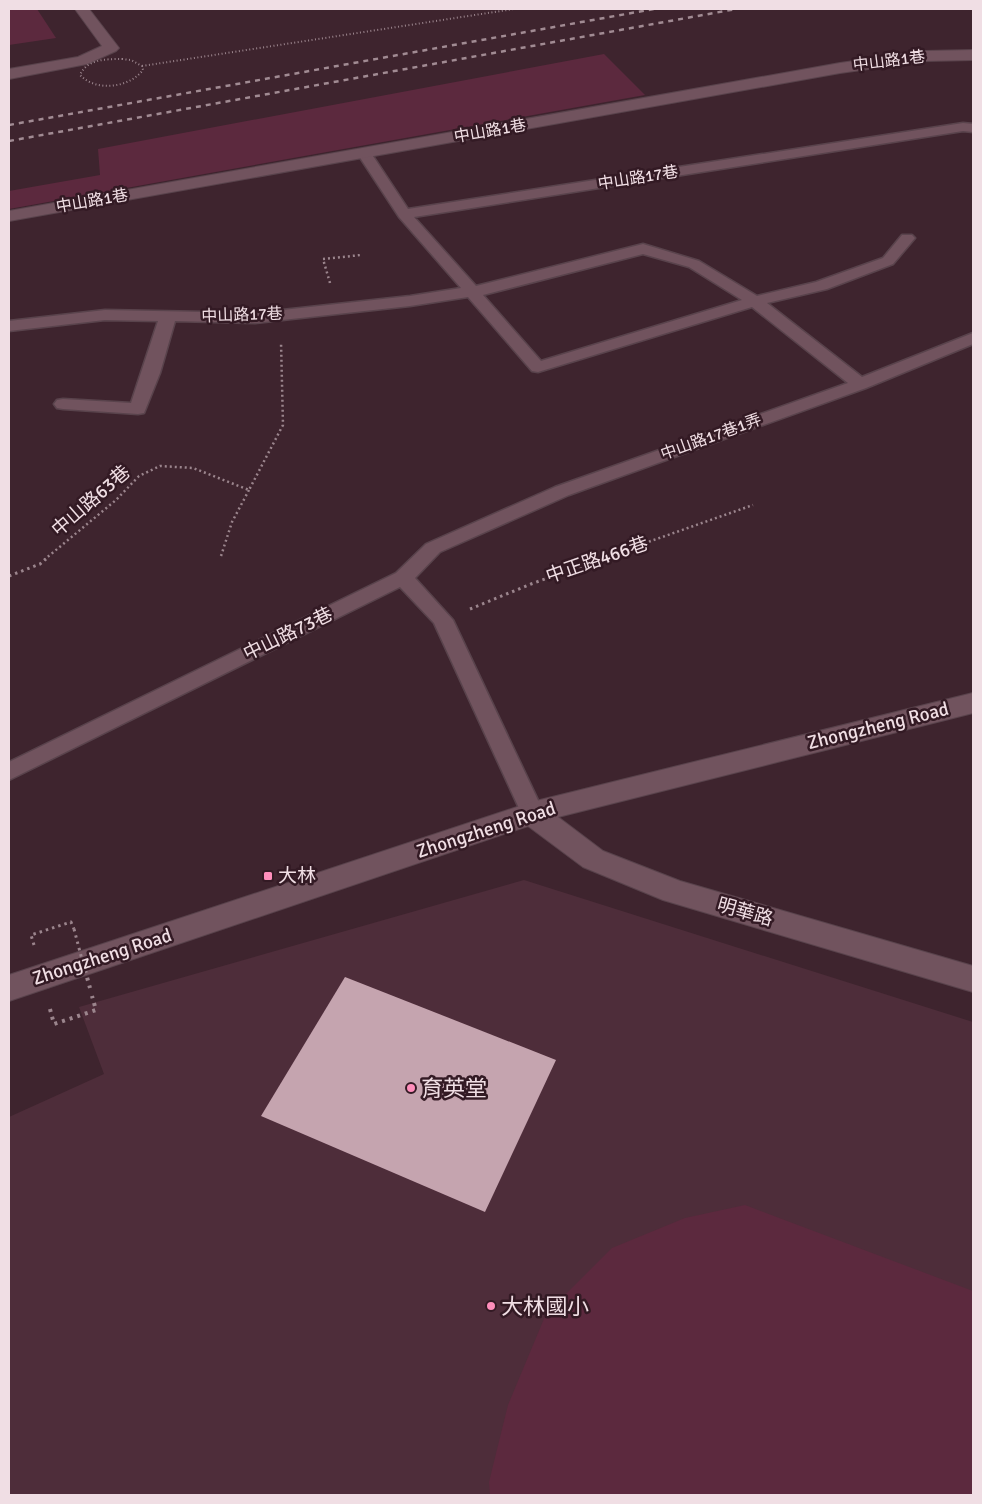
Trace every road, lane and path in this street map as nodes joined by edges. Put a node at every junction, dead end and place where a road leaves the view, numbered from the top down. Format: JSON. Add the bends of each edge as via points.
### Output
{"nodes":[{"id":1,"x":82,"y":9,"type":"edge"},
{"id":2,"x":514,"y":9,"type":"edge"},
{"id":3,"x":973,"y":55,"type":"edge"},
{"id":4,"x":142,"y":66,"type":"dead end"},
{"id":5,"x":9,"y":74,"type":"edge"},
{"id":6,"x":973,"y":128,"type":"edge"},
{"id":7,"x":364,"y":153,"type":"junction"},
{"id":8,"x":404,"y":214,"type":"junction"},
{"id":9,"x":9,"y":216,"type":"edge"},
{"id":10,"x":907,"y":238,"type":"dead end"},
{"id":11,"x":361,"y":254,"type":"dead end"},
{"id":12,"x":473,"y":291,"type":"junction"},
{"id":13,"x":755,"y":301,"type":"junction"},
{"id":14,"x":338,"y":309,"type":"junction"},
{"id":15,"x":280,"y":315,"type":"junction"},
{"id":16,"x":168,"y":316,"type":"junction"},
{"id":17,"x":9,"y":326,"type":"edge"},
{"id":18,"x":973,"y":338,"type":"edge"},
{"id":19,"x":860,"y":384,"type":"junction"},
{"id":20,"x":63,"y":404,"type":"dead end"},
{"id":21,"x":249,"y":490,"type":"junction"},
{"id":22,"x":562,"y":491,"type":"joint"},
{"id":23,"x":753,"y":505,"type":"dead end"},
{"id":24,"x":221,"y":556,"type":"dead end"},
{"id":25,"x":9,"y":576,"type":"edge"},
{"id":26,"x":403,"y":578,"type":"junction"},
{"id":27,"x":443,"y":620,"type":"junction"},
{"id":28,"x":973,"y":703,"type":"edge"},
{"id":29,"x":9,"y":772,"type":"edge"},
{"id":30,"x":532,"y":813,"type":"junction"},
{"id":31,"x":31,"y":935,"type":"dead end"},
{"id":32,"x":973,"y":979,"type":"edge"},
{"id":33,"x":9,"y":988,"type":"edge"},
{"id":34,"x":54,"y":1024,"type":"dead end"}],
"edges":[{"from":1,"to":5,"type":"street","via":[[111,48],[82,61]]},
{"from":2,"to":4,"type":"path"},
{"from":3,"to":7,"type":"street","name":"中山路1巷","via":[[925,56],[840,68]]},
{"from":6,"to":8,"type":"lane","name":"中山路17巷","via":[[943,130]]},
{"from":7,"to":8,"type":"lane"},
{"from":7,"to":9,"type":"street","name":"中山路1巷"},
{"from":8,"to":12,"type":"lane"},
{"from":10,"to":13,"type":"lane","via":[[888,261],[821,286]]},
{"from":11,"to":14,"type":"path","via":[[322,259]]},
{"from":12,"to":13,"type":"lane","name":"中山路17巷","via":[[643,249],[694,264]]},
{"from":12,"to":13,"type":"lane","via":[[538,366]]},
{"from":12,"to":14,"type":"lane","name":"中山路17巷"},
{"from":13,"to":19,"type":"lane"},
{"from":14,"to":15,"type":"lane","name":"中山路17巷"},
{"from":15,"to":16,"type":"lane","name":"中山路17巷","via":[[255,318]]},
{"from":15,"to":21,"type":"path","via":[[283,426]]},
{"from":16,"to":17,"type":"lane","name":"中山路17巷","via":[[105,315]]},
{"from":16,"to":20,"type":"lane","via":[[138,409]]},
{"from":18,"to":19,"type":"lane","name":"中山路17巷1弄"},
{"from":19,"to":22,"type":"lane","name":"中山路17巷1弄"},
{"from":21,"to":24,"type":"path","via":[[232,522]]},
{"from":21,"to":25,"type":"path","name":"中山路63巷","via":[[193,468],[160,466],[139,476],[116,500],[40,564]]},
{"from":22,"to":26,"type":"lane","name":"中山路73巷","via":[[433,548]]},
{"from":23,"to":27,"type":"path","name":"中正路466巷","via":[[531,584]]},
{"from":26,"to":27,"type":"lane"},
{"from":26,"to":29,"type":"lane","name":"中山路73巷"},
{"from":27,"to":30,"type":"lane"},
{"from":28,"to":30,"type":"street","name":"Zhongzheng Road"},
{"from":30,"to":32,"type":"street","name":"明華路","via":[[593,859],[674,891]]},
{"from":30,"to":33,"type":"street","name":"Zhongzheng Road"},
{"from":31,"to":34,"type":"path","bridge":true,"via":[[71,922],[96,1010]]}]}
